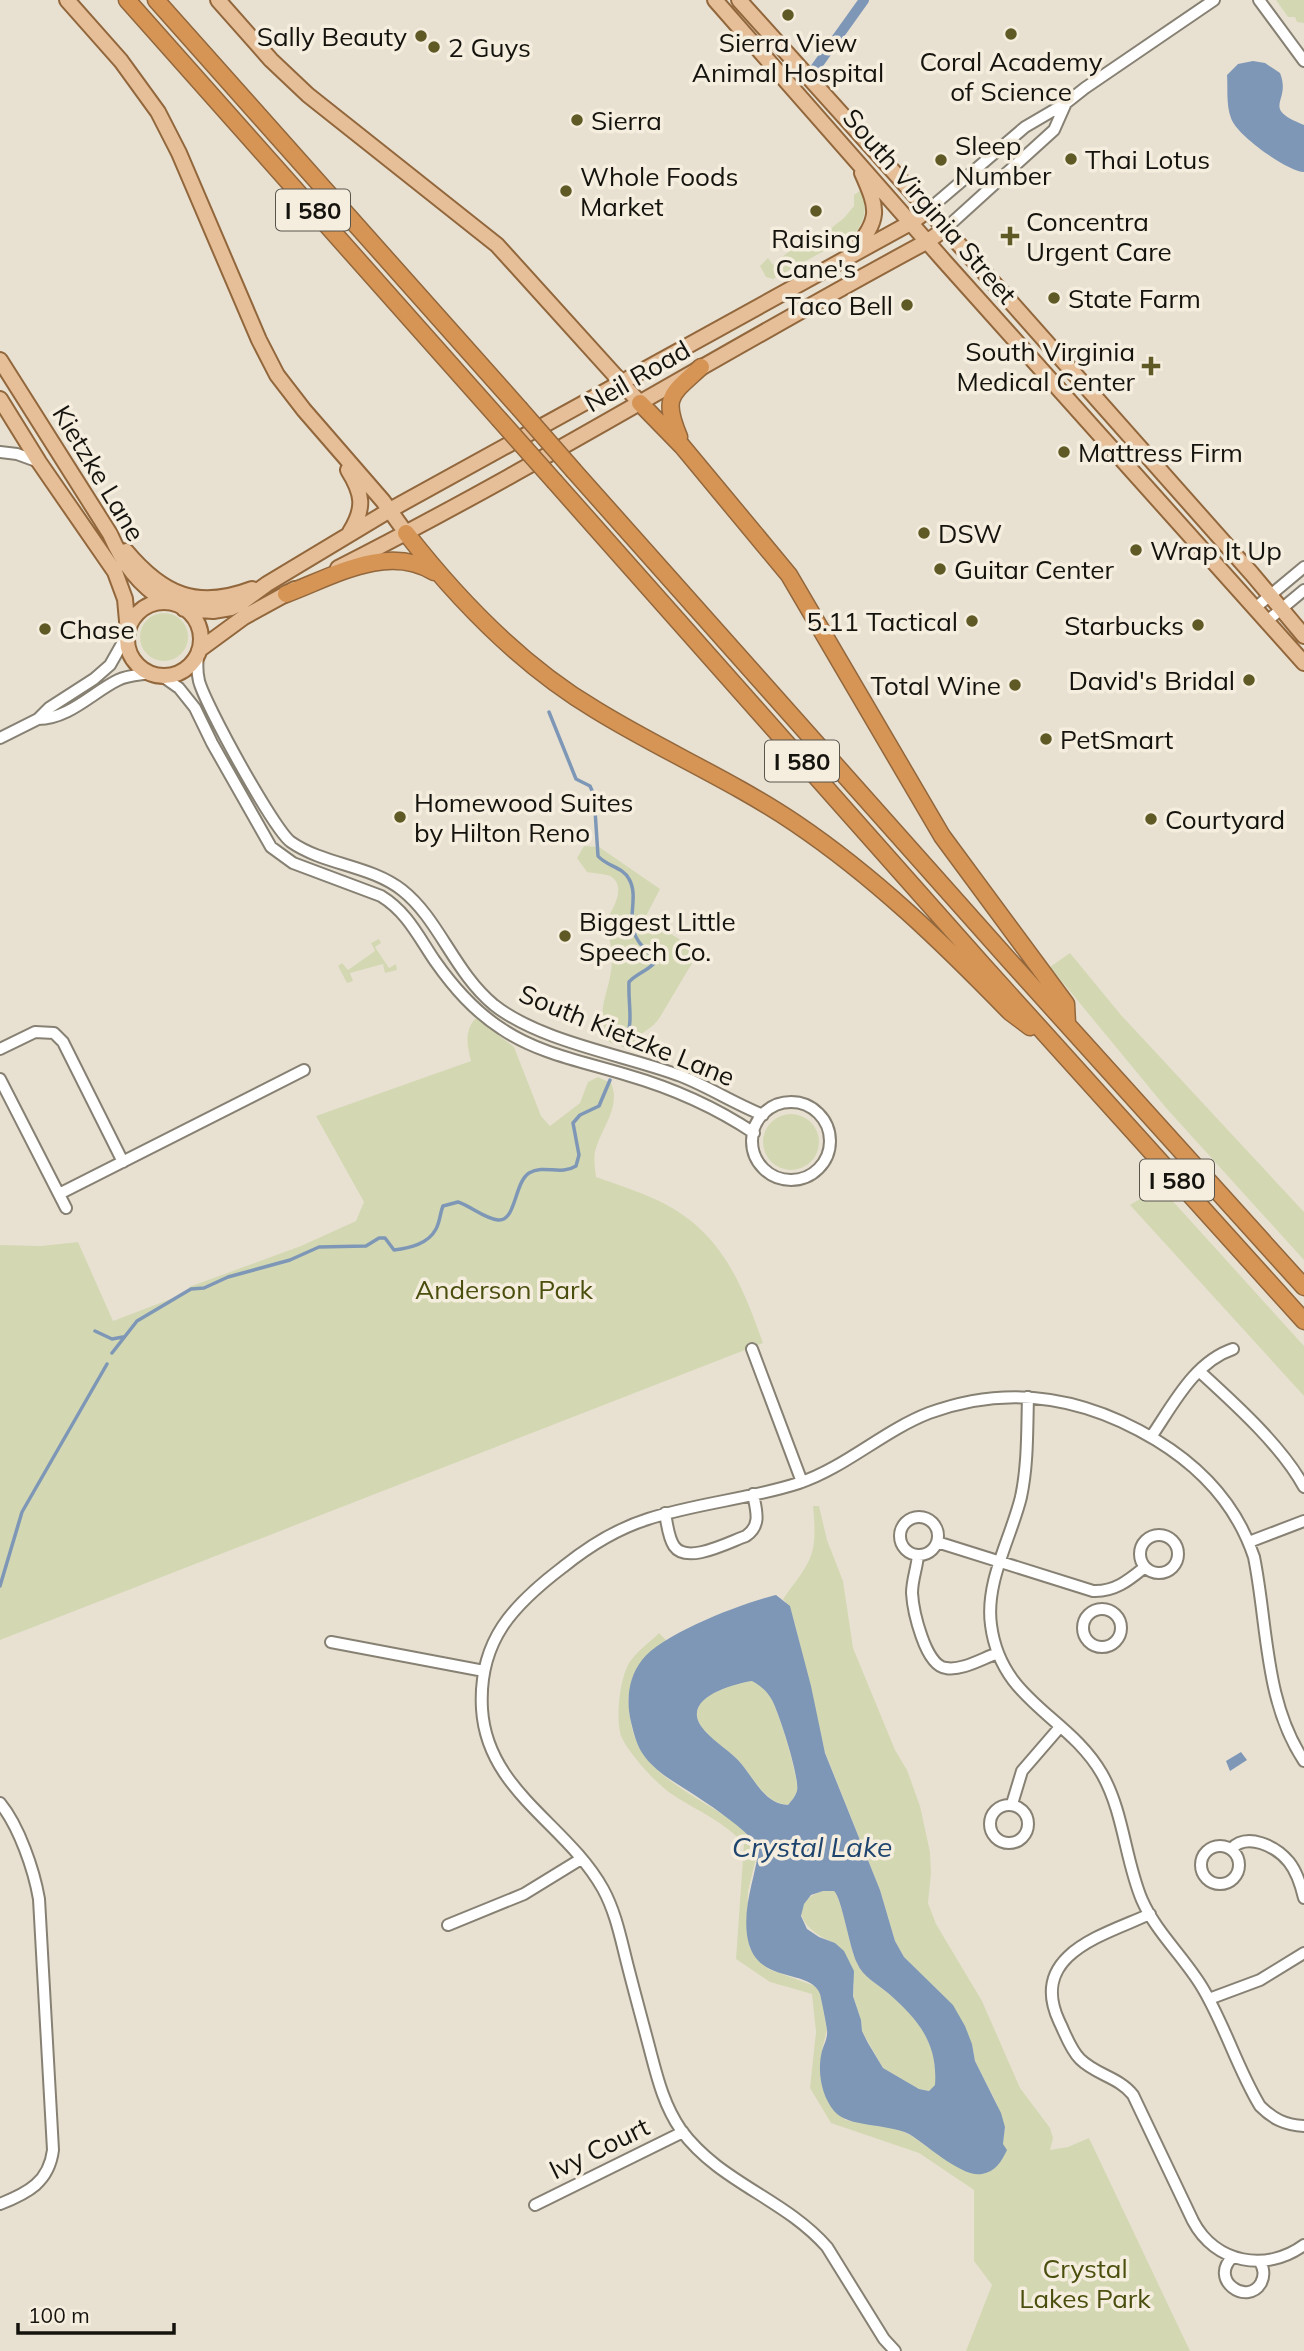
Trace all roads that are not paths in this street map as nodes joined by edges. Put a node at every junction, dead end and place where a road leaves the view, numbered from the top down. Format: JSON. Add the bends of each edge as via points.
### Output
{"nodes":[{"id":1,"x":67,"y":0,"type":"edge"},
{"id":2,"x":127,"y":0,"type":"edge"},
{"id":3,"x":156,"y":0,"type":"edge"},
{"id":4,"x":218,"y":0,"type":"edge"},
{"id":5,"x":741,"y":0,"type":"edge"},
{"id":6,"x":1214,"y":0,"type":"edge"},
{"id":7,"x":1259,"y":0,"type":"edge"},
{"id":8,"x":719,"y":4,"type":"edge"},
{"id":9,"x":1304,"y":61,"type":"edge"},
{"id":10,"x":1066,"y":103,"type":"junction"},
{"id":11,"x":855,"y":159,"type":"junction"},
{"id":12,"x":928,"y":211,"type":"junction"},
{"id":13,"x":912,"y":222,"type":"junction"},
{"id":14,"x":944,"y":229,"type":"junction"},
{"id":15,"x":928,"y":241,"type":"junction"},
{"id":16,"x":850,"y":256,"type":"junction"},
{"id":17,"x":0,"y":360,"type":"edge"},
{"id":18,"x":701,"y":367,"type":"junction"},
{"id":19,"x":621,"y":382,"type":"junction"},
{"id":20,"x":0,"y":399,"type":"edge"},
{"id":21,"x":640,"y":403,"type":"junction"},
{"id":22,"x":6,"y":421,"type":"edge"},
{"id":23,"x":327,"y":436,"type":"junction"},
{"id":24,"x":682,"y":446,"type":"junction"},
{"id":25,"x":0,"y":452,"type":"edge"},
{"id":26,"x":39,"y":462,"type":"junction"},
{"id":27,"x":390,"y":510,"type":"junction"},
{"id":28,"x":406,"y":533,"type":"junction"},
{"id":29,"x":110,"y":534,"type":"junction"},
{"id":30,"x":347,"y":536,"type":"junction"},
{"id":31,"x":1304,"y":567,"type":"edge"},
{"id":32,"x":442,"y":577,"type":"junction"},
{"id":33,"x":267,"y":584,"type":"junction"},
{"id":34,"x":1304,"y":590,"type":"edge"},
{"id":35,"x":286,"y":594,"type":"junction"},
{"id":36,"x":1270,"y":596,"type":"junction"},
{"id":37,"x":166,"y":602,"type":"junction"},
{"id":38,"x":1255,"y":608,"type":"junction"},
{"id":39,"x":184,"y":609,"type":"junction"},
{"id":40,"x":1282,"y":611,"type":"junction"},
{"id":41,"x":1267,"y":621,"type":"junction"},
{"id":42,"x":127,"y":634,"type":"junction"},
{"id":43,"x":1304,"y":636,"type":"edge"},
{"id":44,"x":198,"y":653,"type":"junction"},
{"id":45,"x":1304,"y":663,"type":"edge"},
{"id":46,"x":157,"y":675,"type":"junction"},
{"id":47,"x":38,"y":719,"type":"junction"},
{"id":48,"x":0,"y":738,"type":"edge"},
{"id":49,"x":1067,"y":1024,"type":"junction"},
{"id":50,"x":1050,"y":1039,"type":"junction"},
{"id":51,"x":0,"y":1049,"type":"edge"},
{"id":52,"x":304,"y":1070,"type":"dead end"},
{"id":53,"x":0,"y":1079,"type":"edge"},
{"id":54,"x":762,"y":1115,"type":"junction"},
{"id":55,"x":754,"y":1133,"type":"junction"},
{"id":56,"x":123,"y":1162,"type":"junction"},
{"id":57,"x":59,"y":1194,"type":"junction"},
{"id":58,"x":66,"y":1208,"type":"dead end"},
{"id":59,"x":1304,"y":1287,"type":"edge"},
{"id":60,"x":1304,"y":1321,"type":"edge"},
{"id":61,"x":752,"y":1349,"type":"dead end"},
{"id":62,"x":1233,"y":1349,"type":"dead end"},
{"id":63,"x":1199,"y":1371,"type":"junction"},
{"id":64,"x":1028,"y":1397,"type":"junction"},
{"id":65,"x":1151,"y":1437,"type":"junction"},
{"id":66,"x":802,"y":1482,"type":"junction"},
{"id":67,"x":1304,"y":1487,"type":"edge"},
{"id":68,"x":752,"y":1494,"type":"junction"},
{"id":69,"x":665,"y":1513,"type":"junction"},
{"id":70,"x":1304,"y":1521,"type":"edge"},
{"id":71,"x":937,"y":1542,"type":"junction"},
{"id":72,"x":1249,"y":1542,"type":"junction"},
{"id":73,"x":918,"y":1555,"type":"junction"},
{"id":74,"x":1001,"y":1563,"type":"junction"},
{"id":75,"x":1145,"y":1567,"type":"dead end"},
{"id":76,"x":1101,"y":1591,"type":"junction"},
{"id":77,"x":1102,"y":1609,"type":"dead end"},
{"id":78,"x":331,"y":1642,"type":"dead end"},
{"id":79,"x":998,"y":1653,"type":"junction"},
{"id":80,"x":484,"y":1671,"type":"junction"},
{"id":81,"x":1060,"y":1727,"type":"junction"},
{"id":82,"x":1304,"y":1761,"type":"edge"},
{"id":83,"x":0,"y":1803,"type":"edge"},
{"id":84,"x":1012,"y":1804,"type":"dead end"},
{"id":85,"x":1231,"y":1849,"type":"dead end"},
{"id":86,"x":581,"y":1860,"type":"junction"},
{"id":87,"x":1304,"y":1898,"type":"edge"},
{"id":88,"x":1150,"y":1914,"type":"junction"},
{"id":89,"x":448,"y":1925,"type":"dead end"},
{"id":90,"x":1304,"y":1953,"type":"edge"},
{"id":91,"x":1209,"y":1999,"type":"junction"},
{"id":92,"x":1304,"y":2126,"type":"edge"},
{"id":93,"x":683,"y":2132,"type":"junction"},
{"id":94,"x":0,"y":2204,"type":"edge"},
{"id":95,"x":535,"y":2205,"type":"dead end"},
{"id":96,"x":1304,"y":2245,"type":"edge"},
{"id":97,"x":1233,"y":2257,"type":"junction"},
{"id":98,"x":1260,"y":2262,"type":"junction"},
{"id":99,"x":895,"y":2351,"type":"edge"}],
"edges":[{"from":1,"to":23,"type":"main road","via":[[127,68],[158,112],[267,357],[289,392]]},
{"from":2,"to":50,"type":"highway","number":"I 580","bridge":true},
{"from":3,"to":49,"type":"highway","number":"I 580","bridge":true},
{"from":4,"to":19,"type":"main road","via":[[307,95],[497,244]]},
{"from":5,"to":8,"type":"street"},
{"from":5,"to":12,"type":"main road","name":"South Virginia Street"},
{"from":6,"to":10,"type":"street","name":"Neil Road"},
{"from":7,"to":9,"type":"street"},
{"from":8,"to":11,"type":"main road","name":"South Virginia Street"},
{"from":10,"to":12,"type":"street","name":"Neil Road","via":[[1025,127]]},
{"from":10,"to":14,"type":"street","name":"Neil Road","via":[[1054,130]]},
{"from":11,"to":13,"type":"main road","name":"South Virginia Street"},
{"from":11,"to":16,"type":"main road","via":[[875,210],[870,228]]},
{"from":12,"to":13,"type":"main road","name":"Neil Road"},
{"from":12,"to":14,"type":"main road","name":"South Virginia Street"},
{"from":13,"to":15,"type":"main road","name":"South Virginia Street"},
{"from":13,"to":16,"type":"main road","name":"Neil Road"},
{"from":14,"to":15,"type":"main road","name":"Neil Road"},
{"from":14,"to":36,"type":"main road","name":"South Virginia Street"},
{"from":15,"to":18,"type":"main road","name":"Neil Road"},
{"from":15,"to":38,"type":"main road","name":"South Virginia Street"},
{"from":16,"to":19,"type":"main road","name":"Neil Road"},
{"from":17,"to":29,"type":"main road","name":"Kietzke Lane"},
{"from":18,"to":21,"type":"main road","name":"Neil Road"},
{"from":18,"to":24,"type":"highway","via":[[670,402],[670,417]]},
{"from":19,"to":21,"type":"main road"},
{"from":19,"to":27,"type":"main road","name":"Neil Road"},
{"from":20,"to":22,"type":"main road","name":"Kietzke Lane"},
{"from":21,"to":24,"type":"highway"},
{"from":21,"to":28,"type":"main road","name":"Neil Road"},
{"from":22,"to":26,"type":"main road","name":"Kietzke Lane"},
{"from":23,"to":27,"type":"main road"},
{"from":23,"to":30,"type":"main road","via":[[359,490],[359,518]]},
{"from":24,"to":49,"type":"highway","via":[[789,576],[942,836],[1066,1004]]},
{"from":25,"to":26,"type":"street"},
{"from":26,"to":42,"type":"main road","name":"Kietzke Lane","via":[[115,572],[125,599]]},
{"from":27,"to":28,"type":"main road"},
{"from":27,"to":30,"type":"main road","name":"Neil Road"},
{"from":28,"to":32,"type":"highway"},
{"from":28,"to":35,"type":"main road","name":"Neil Road"},
{"from":29,"to":33,"type":"main road","via":[[153,580],[177,593],[206,599]]},
{"from":29,"to":37,"type":"main road","name":"Kietzke Lane","via":[[132,574]]},
{"from":30,"to":33,"type":"main road","name":"Neil Road"},
{"from":31,"to":36,"type":"street"},
{"from":32,"to":35,"type":"highway","via":[[412,561],[383,560]]},
{"from":32,"to":50,"type":"highway","via":[[510,647],[569,693],[755,797],[851,863],[903,905],[1010,1012]]},
{"from":33,"to":39,"type":"main road","name":"Neil Road","via":[[231,608]]},
{"from":34,"to":40,"type":"street"},
{"from":35,"to":44,"type":"main road","name":"Neil Road","via":[[243,617]]},
{"from":36,"to":38,"type":"street"},
{"from":36,"to":40,"type":"main road","name":"South Virginia Street"},
{"from":37,"to":39,"type":"main road"},
{"from":37,"to":42,"type":"main road","via":[[143,608]]},
{"from":38,"to":41,"type":"main road","name":"South Virginia Street"},
{"from":39,"to":44,"type":"main road","via":[[196,621]]},
{"from":40,"to":41,"type":"street"},
{"from":40,"to":43,"type":"main road","name":"South Virginia Street"},
{"from":41,"to":45,"type":"main road","name":"South Virginia Street"},
{"from":42,"to":46,"type":"main road","via":[[133,660]]},
{"from":42,"to":47,"type":"street","via":[[103,672]]},
{"from":44,"to":46,"type":"main road","via":[[184,670]]},
{"from":44,"to":54,"type":"street","name":"South Kietzke Lane","via":[[200,683],[214,713],[276,826],[291,842],[401,889],[425,915],[471,983],[522,1023],[684,1077]]},
{"from":46,"to":47,"type":"street","via":[[120,679],[52,718]]},
{"from":46,"to":55,"type":"street","name":"South Kietzke Lane","via":[[179,688],[195,708],[271,846],[293,863],[394,904],[454,987],[500,1028],[531,1044],[676,1092]]},
{"from":47,"to":48,"type":"street"},
{"from":49,"to":59,"type":"highway","number":"I 580"},
{"from":50,"to":60,"type":"highway","number":"I 580"},
{"from":51,"to":56,"type":"street","via":[[35,1032],[54,1032]]},
{"from":52,"to":56,"type":"street"},
{"from":53,"to":57,"type":"street"},
{"from":54,"to":55,"type":"street"},
{"from":54,"to":55,"type":"street","via":[[779,1104],[794,1102],[814,1109],[828,1129],[825,1160],[809,1176],[781,1179],[755,1157]]},
{"from":56,"to":57,"type":"street"},
{"from":57,"to":58,"type":"street"},
{"from":61,"to":66,"type":"street"},
{"from":62,"to":63,"type":"street"},
{"from":63,"to":65,"type":"street"},
{"from":63,"to":67,"type":"street","via":[[1280,1452]]},
{"from":64,"to":65,"type":"street","via":[[1091,1408]]},
{"from":64,"to":66,"type":"street","via":[[975,1401],[929,1413]]},
{"from":64,"to":74,"type":"street","via":[[1024,1479]]},
{"from":65,"to":72,"type":"street","via":[[1203,1474],[1229,1506]]},
{"from":66,"to":68,"type":"street"},
{"from":68,"to":69,"type":"street"},
{"from":68,"to":69,"type":"street","via":[[757,1518],[752,1531],[699,1553],[684,1554],[676,1549]]},
{"from":69,"to":80,"type":"street","via":[[607,1536],[535,1588],[507,1618]]},
{"from":70,"to":72,"type":"street"},
{"from":71,"to":73,"type":"street"},
{"from":71,"to":73,"type":"street","via":[[932,1522],[925,1518],[905,1523],[900,1537],[906,1550]]},
{"from":71,"to":74,"type":"street"},
{"from":72,"to":82,"type":"street","via":[[1276,1702]]},
{"from":73,"to":79,"type":"street","via":[[912,1585],[914,1607],[933,1662],[951,1668]]},
{"from":74,"to":76,"type":"street"},
{"from":74,"to":79,"type":"street","via":[[990,1606]]},
{"from":75,"to":76,"type":"street","via":[[1121,1585]]},
{"from":76,"to":77,"type":"street"},
{"from":78,"to":80,"type":"street"},
{"from":79,"to":81,"type":"street","via":[[1012,1681]]},
{"from":80,"to":86,"type":"street","via":[[482,1711],[498,1765],[522,1798]]},
{"from":81,"to":84,"type":"street","via":[[1022,1770]]},
{"from":81,"to":88,"type":"street","via":[[1103,1775]]},
{"from":83,"to":94,"type":"street","via":[[17,1831],[39,1899],[53,2150],[48,2170],[33,2188]]},
{"from":85,"to":87,"type":"street","via":[[1249,1841],[1272,1848],[1290,1863]]},
{"from":86,"to":89,"type":"street","via":[[524,1894]]},
{"from":86,"to":93,"type":"street","via":[[613,1910],[659,2082]]},
{"from":88,"to":91,"type":"street"},
{"from":88,"to":97,"type":"street","via":[[1071,1951],[1053,1982],[1052,2001],[1076,2054],[1133,2095],[1198,2231],[1212,2246]]},
{"from":90,"to":91,"type":"street","via":[[1260,1980]]},
{"from":91,"to":92,"type":"street","via":[[1260,2106],[1271,2117]]},
{"from":93,"to":95,"type":"street","name":"Ivy Court"},
{"from":93,"to":99,"type":"street","via":[[713,2164],[816,2235]]},
{"from":96,"to":98,"type":"street","via":[[1282,2258]]},
{"from":97,"to":98,"type":"street"},
{"from":97,"to":98,"type":"street","via":[[1225,2276],[1241,2292],[1249,2292],[1262,2281]]}]}
